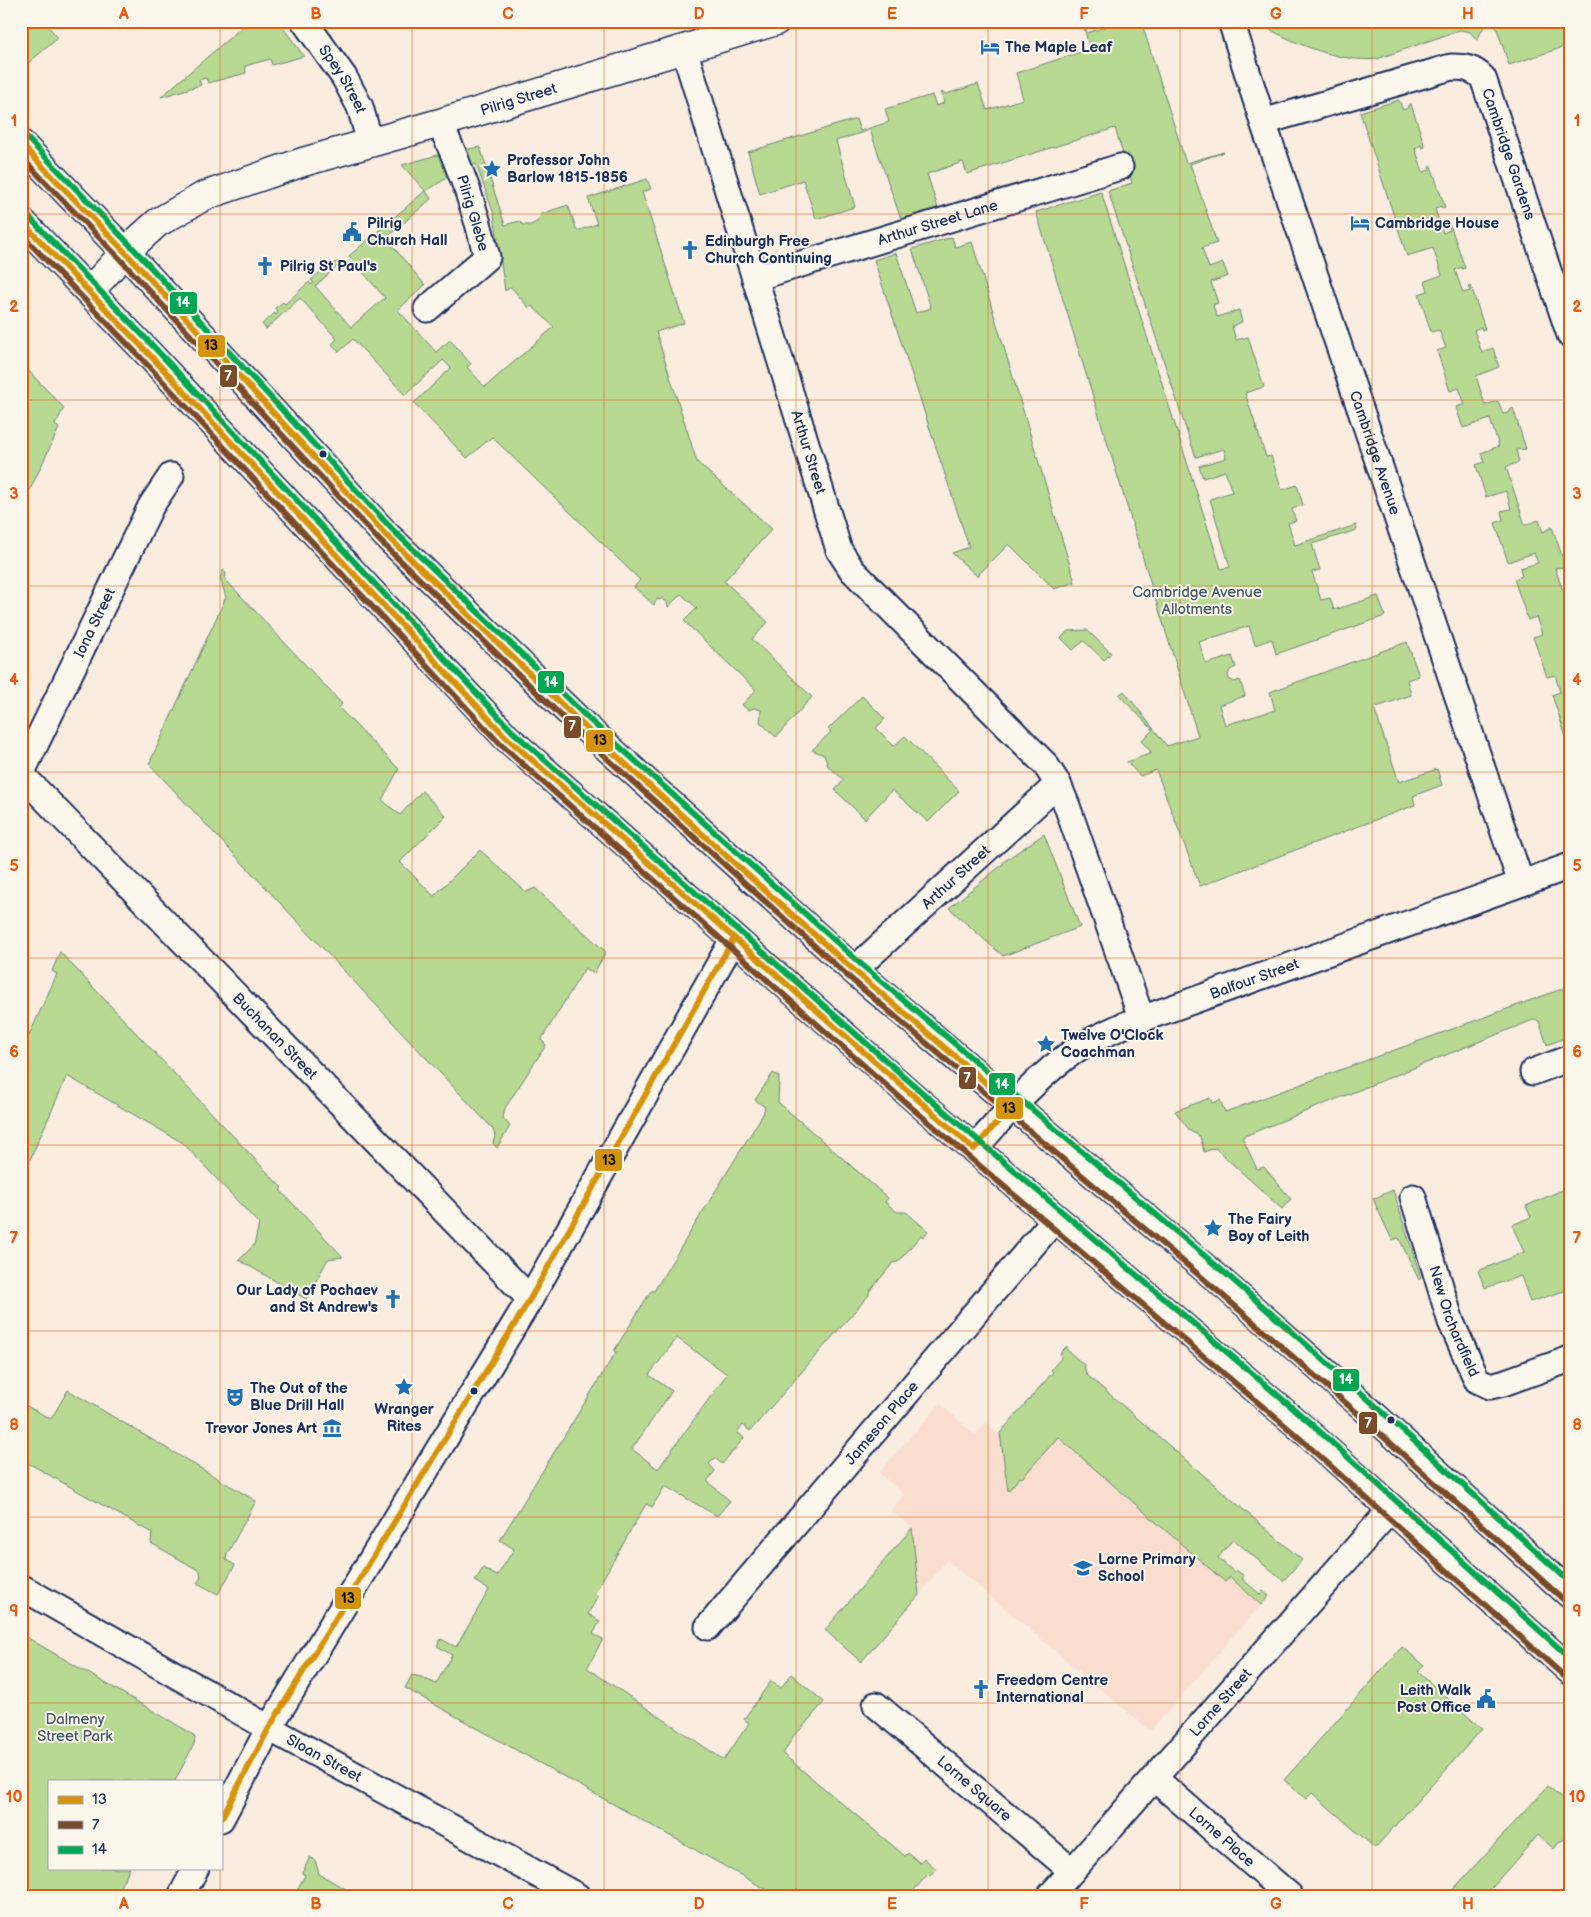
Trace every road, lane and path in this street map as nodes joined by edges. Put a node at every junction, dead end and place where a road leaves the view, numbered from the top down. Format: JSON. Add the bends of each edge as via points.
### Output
{"nodes":[{"id":1,"x":304,"y":21,"type":"edge"},
{"id":2,"x":776,"y":21,"type":"edge"},
{"id":3,"x":1231,"y":21,"type":"edge"},
{"id":4,"x":684,"y":49,"type":"junction"},
{"id":5,"x":1263,"y":122,"type":"junction"},
{"id":6,"x":440,"y":124,"type":"junction"},
{"id":7,"x":370,"y":142,"type":"junction"},
{"id":8,"x":21,"y":144,"type":"edge"},
{"id":9,"x":1120,"y":167,"type":"dead end"},
{"id":10,"x":21,"y":221,"type":"edge"},
{"id":11,"x":125,"y":252,"type":"junction"},
{"id":12,"x":755,"y":278,"type":"junction"},
{"id":13,"x":90,"y":291,"type":"junction"},
{"id":14,"x":427,"y":309,"type":"dead end"},
{"id":15,"x":1570,"y":335,"type":"edge"},
{"id":16,"x":171,"y":476,"type":"dead end"},
{"id":17,"x":21,"y":774,"type":"edge"},
{"id":18,"x":1058,"y":784,"type":"junction"},
{"id":19,"x":1570,"y":866,"type":"edge"},
{"id":20,"x":1521,"y":883,"type":"junction"},
{"id":21,"x":734,"y":938,"type":"junction"},
{"id":22,"x":856,"y":972,"type":"junction"},
{"id":23,"x":1142,"y":1020,"type":"junction"},
{"id":24,"x":1570,"y":1058,"type":"edge"},
{"id":25,"x":1533,"y":1072,"type":"dead end"},
{"id":26,"x":1012,"y":1105,"type":"junction"},
{"id":27,"x":974,"y":1149,"type":"junction"},
{"id":28,"x":1413,"y":1197,"type":"dead end"},
{"id":29,"x":1055,"y":1219,"type":"junction"},
{"id":30,"x":530,"y":1299,"type":"junction"},
{"id":31,"x":1570,"y":1359,"type":"edge"},
{"id":32,"x":1392,"y":1509,"type":"junction"},
{"id":33,"x":21,"y":1587,"type":"edge"},
{"id":34,"x":1570,"y":1594,"type":"edge"},
{"id":35,"x":708,"y":1627,"type":"dead end"},
{"id":36,"x":1570,"y":1670,"type":"edge"},
{"id":37,"x":876,"y":1705,"type":"dead end"},
{"id":38,"x":269,"y":1728,"type":"junction"},
{"id":39,"x":1154,"y":1778,"type":"junction"},
{"id":40,"x":222,"y":1818,"type":"edge"},
{"id":41,"x":195,"y":1870,"type":"edge"},
{"id":42,"x":1072,"y":1870,"type":"junction"},
{"id":43,"x":181,"y":1896,"type":"edge"},
{"id":44,"x":577,"y":1896,"type":"edge"},
{"id":45,"x":1050,"y":1896,"type":"edge"},
{"id":46,"x":1290,"y":1896,"type":"edge"}],
"edges":[{"from":1,"to":7,"type":"street","name":"Spey Street","via":[[344,77],[360,107]]},
{"from":2,"to":4,"type":"main road","name":"Pilrig Street"},
{"from":3,"to":5,"type":"street","name":"Cambridge Avenue"},
{"from":4,"to":6,"type":"main road","name":"Pilrig Street"},
{"from":4,"to":12,"type":"street","name":"Arthur Street"},
{"from":5,"to":15,"type":"street","name":"Cambridge Gardens","via":[[1451,67],[1475,70],[1483,78]]},
{"from":5,"to":20,"type":"street","name":"Cambridge Avenue"},
{"from":6,"to":7,"type":"main road","name":"Pilrig Street"},
{"from":6,"to":14,"type":"street","name":"Pilrig Glebe","via":[[479,224],[487,257]]},
{"from":7,"to":11,"type":"main road","name":"Pilrig Street","via":[[204,196],[157,223]]},
{"from":8,"to":11,"type":"main road"},
{"from":9,"to":12,"type":"street","name":"Arthur Street Lane"},
{"from":10,"to":13,"type":"main road"},
{"from":11,"to":13,"type":"main road","name":"Pilrig Street"},
{"from":11,"to":22,"type":"main road","via":[[386,535],[592,734]]},
{"from":12,"to":18,"type":"street","name":"Arthur Street","via":[[834,535],[845,560],[1045,764]]},
{"from":13,"to":21,"type":"main road","via":[[506,737]]},
{"from":16,"to":17,"type":"street","name":"Iona Street","via":[[151,506]]},
{"from":17,"to":30,"type":"street","name":"Buchanan Street"},
{"from":18,"to":22,"type":"street","name":"Arthur Street","via":[[866,959]]},
{"from":18,"to":23,"type":"street","name":"Arthur Street"},
{"from":19,"to":20,"type":"street","name":"Balfour Street"},
{"from":20,"to":23,"type":"street","name":"Balfour Street"},
{"from":21,"to":27,"type":"main road"},
{"from":21,"to":30,"type":"street"},
{"from":22,"to":26,"type":"main road"},
{"from":23,"to":26,"type":"street","name":"Balfour Street","via":[[1122,1026],[1079,1048]]},
{"from":24,"to":25,"type":"street"},
{"from":26,"to":27,"type":"street","name":"Balfour Street"},
{"from":26,"to":34,"type":"main road","via":[[1226,1286]]},
{"from":27,"to":29,"type":"main road"},
{"from":28,"to":31,"type":"street","name":"New Orchardfield","via":[[1451,1322],[1477,1380],[1490,1386]]},
{"from":29,"to":32,"type":"main road","via":[[1302,1428]]},
{"from":29,"to":35,"type":"street","name":"Jameson Place"},
{"from":30,"to":38,"type":"street"},
{"from":32,"to":36,"type":"main road"},
{"from":32,"to":39,"type":"street","name":"Lorne Street"},
{"from":33,"to":38,"type":"street","name":"Sloan Street"},
{"from":37,"to":42,"type":"street","name":"Lorne Square"},
{"from":38,"to":40,"type":"street"},
{"from":38,"to":44,"type":"street","name":"Sloan Street"},
{"from":39,"to":42,"type":"street","name":"Lorne Street"},
{"from":39,"to":46,"type":"street","name":"Lorne Place"},
{"from":41,"to":43,"type":"street"},
{"from":42,"to":45,"type":"street","name":"Lorne Street"}]}
